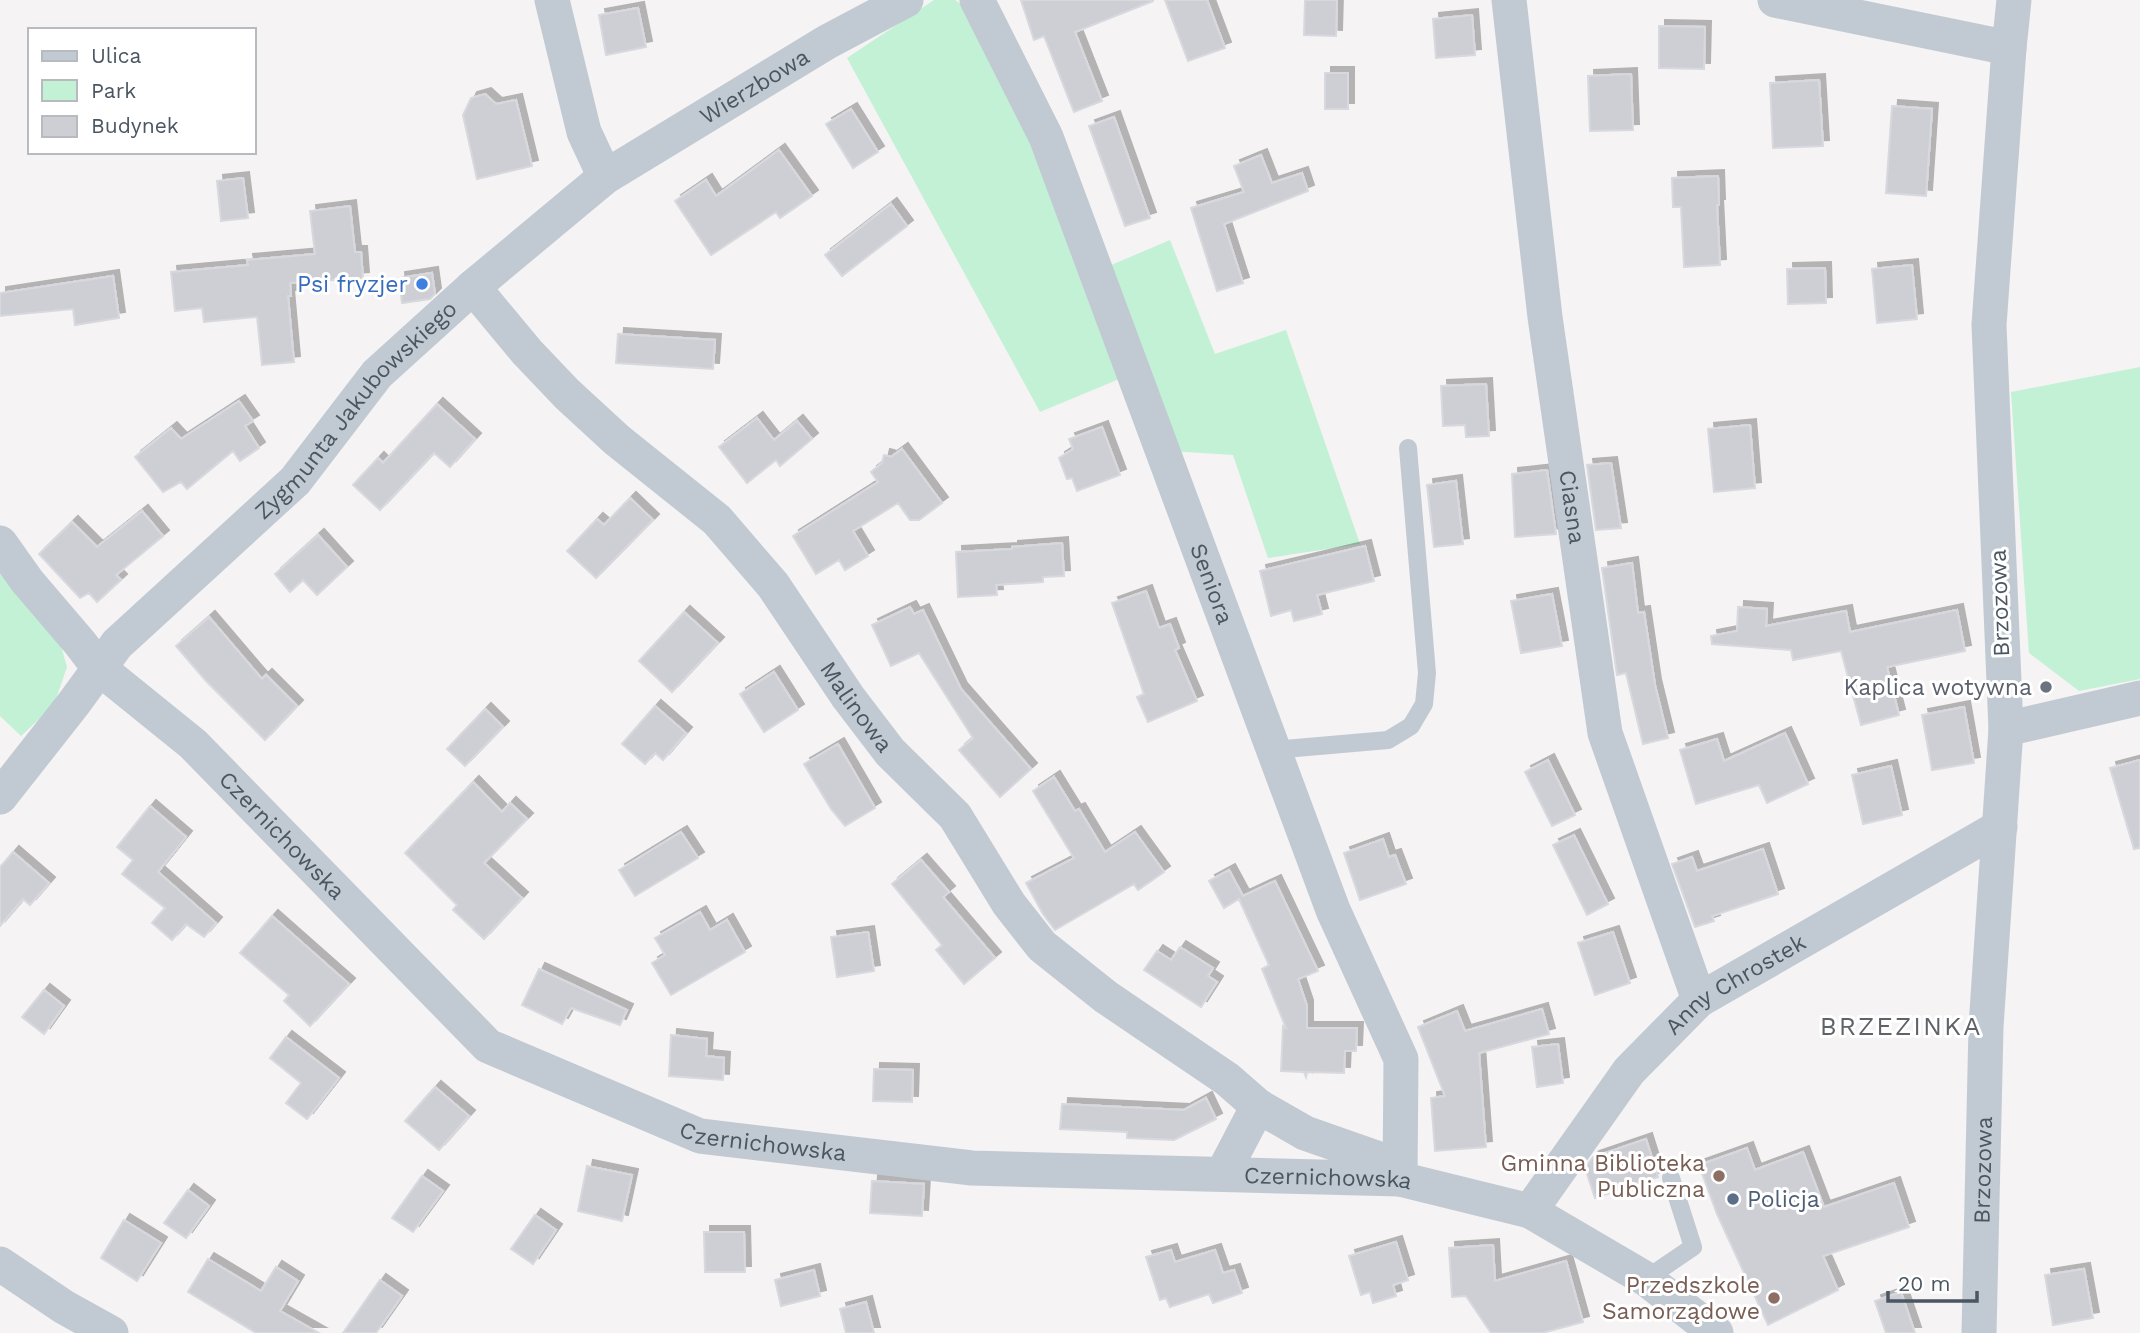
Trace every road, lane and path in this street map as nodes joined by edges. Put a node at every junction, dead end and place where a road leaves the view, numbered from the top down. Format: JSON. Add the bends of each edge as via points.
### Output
{"nodes":[{"id":1,"x":552,"y":0,"type":"edge"},
{"id":2,"x":906,"y":0,"type":"edge"},
{"id":3,"x":977,"y":0,"type":"edge"},
{"id":4,"x":1509,"y":0,"type":"edge"},
{"id":5,"x":1775,"y":0,"type":"edge"},
{"id":6,"x":2014,"y":0,"type":"edge"},
{"id":7,"x":2009,"y":48,"type":"junction"},
{"id":8,"x":605,"y":177,"type":"junction"},
{"id":9,"x":473,"y":287,"type":"junction"},
{"id":10,"x":1408,"y":448,"type":"dead end"},
{"id":11,"x":0,"y":543,"type":"edge"},
{"id":12,"x":99,"y":668,"type":"junction"},
{"id":13,"x":2140,"y":698,"type":"edge"},
{"id":14,"x":2006,"y":729,"type":"junction"},
{"id":15,"x":1273,"y":750,"type":"junction"},
{"id":16,"x":0,"y":797,"type":"edge"},
{"id":17,"x":2000,"y":827,"type":"junction"},
{"id":18,"x":1699,"y":1000,"type":"junction"},
{"id":19,"x":1258,"y":1106,"type":"junction"},
{"id":20,"x":1223,"y":1173,"type":"junction"},
{"id":21,"x":1671,"y":1178,"type":"dead end"},
{"id":22,"x":1400,"y":1179,"type":"junction"},
{"id":23,"x":1530,"y":1211,"type":"junction"},
{"id":24,"x":0,"y":1264,"type":"edge"},
{"id":25,"x":1646,"y":1279,"type":"junction"},
{"id":26,"x":111,"y":1333,"type":"edge"},
{"id":27,"x":1716,"y":1333,"type":"edge"},
{"id":28,"x":1979,"y":1333,"type":"edge"}],
"edges":[{"from":1,"to":8,"type":"street","via":[[584,132]]},
{"from":2,"to":8,"type":"street","name":"Wierzbowa","via":[[827,42]]},
{"from":3,"to":15,"type":"street","name":"Seniora","via":[[1046,137]]},
{"from":4,"to":18,"type":"street","name":"Ciasna","via":[[1545,317],[1605,733]]},
{"from":5,"to":7,"type":"street"},
{"from":6,"to":7,"type":"street","name":"Brzozowa"},
{"from":7,"to":14,"type":"street","name":"Brzozowa","via":[[1989,325]]},
{"from":8,"to":9,"type":"street","name":"Zygmunta Jakubowskiego"},
{"from":9,"to":12,"type":"street","name":"Zygmunta Jakubowskiego","via":[[377,374],[295,481],[117,643]]},
{"from":9,"to":19,"type":"street","name":"Malinowa","via":[[567,394],[717,520],[773,585],[890,752],[955,816],[1009,904],[1042,946]]},
{"from":10,"to":15,"type":"lane","via":[[1427,673],[1424,704],[1412,726],[1388,740]]},
{"from":11,"to":12,"type":"street","name":"Czernichowska"},
{"from":12,"to":16,"type":"street","name":"Zygmunta Jakubowskiego"},
{"from":12,"to":20,"type":"street","name":"Czernichowska","via":[[193,744],[488,1046],[700,1136],[972,1168]]},
{"from":13,"to":14,"type":"street"},
{"from":14,"to":17,"type":"street","name":"Brzozowa"},
{"from":15,"to":22,"type":"street","name":"Seniora","via":[[1332,910],[1401,1059]]},
{"from":17,"to":18,"type":"street","name":"Anny Chrostek"},
{"from":17,"to":28,"type":"street","name":"Brzozowa","via":[[1986,1027]]},
{"from":18,"to":23,"type":"street","name":"Anny Chrostek","via":[[1629,1071]]},
{"from":19,"to":20,"type":"street"},
{"from":19,"to":22,"type":"street","name":"Malinowa","via":[[1306,1133],[1382,1160]]},
{"from":20,"to":22,"type":"street","name":"Czernichowska"},
{"from":21,"to":25,"type":"lane","via":[[1693,1247]]},
{"from":22,"to":23,"type":"street","name":"Czernichowska"},
{"from":23,"to":25,"type":"street","name":"Czernichowska"},
{"from":24,"to":26,"type":"street"},
{"from":25,"to":27,"type":"street","name":"Czernichowska"}]}
